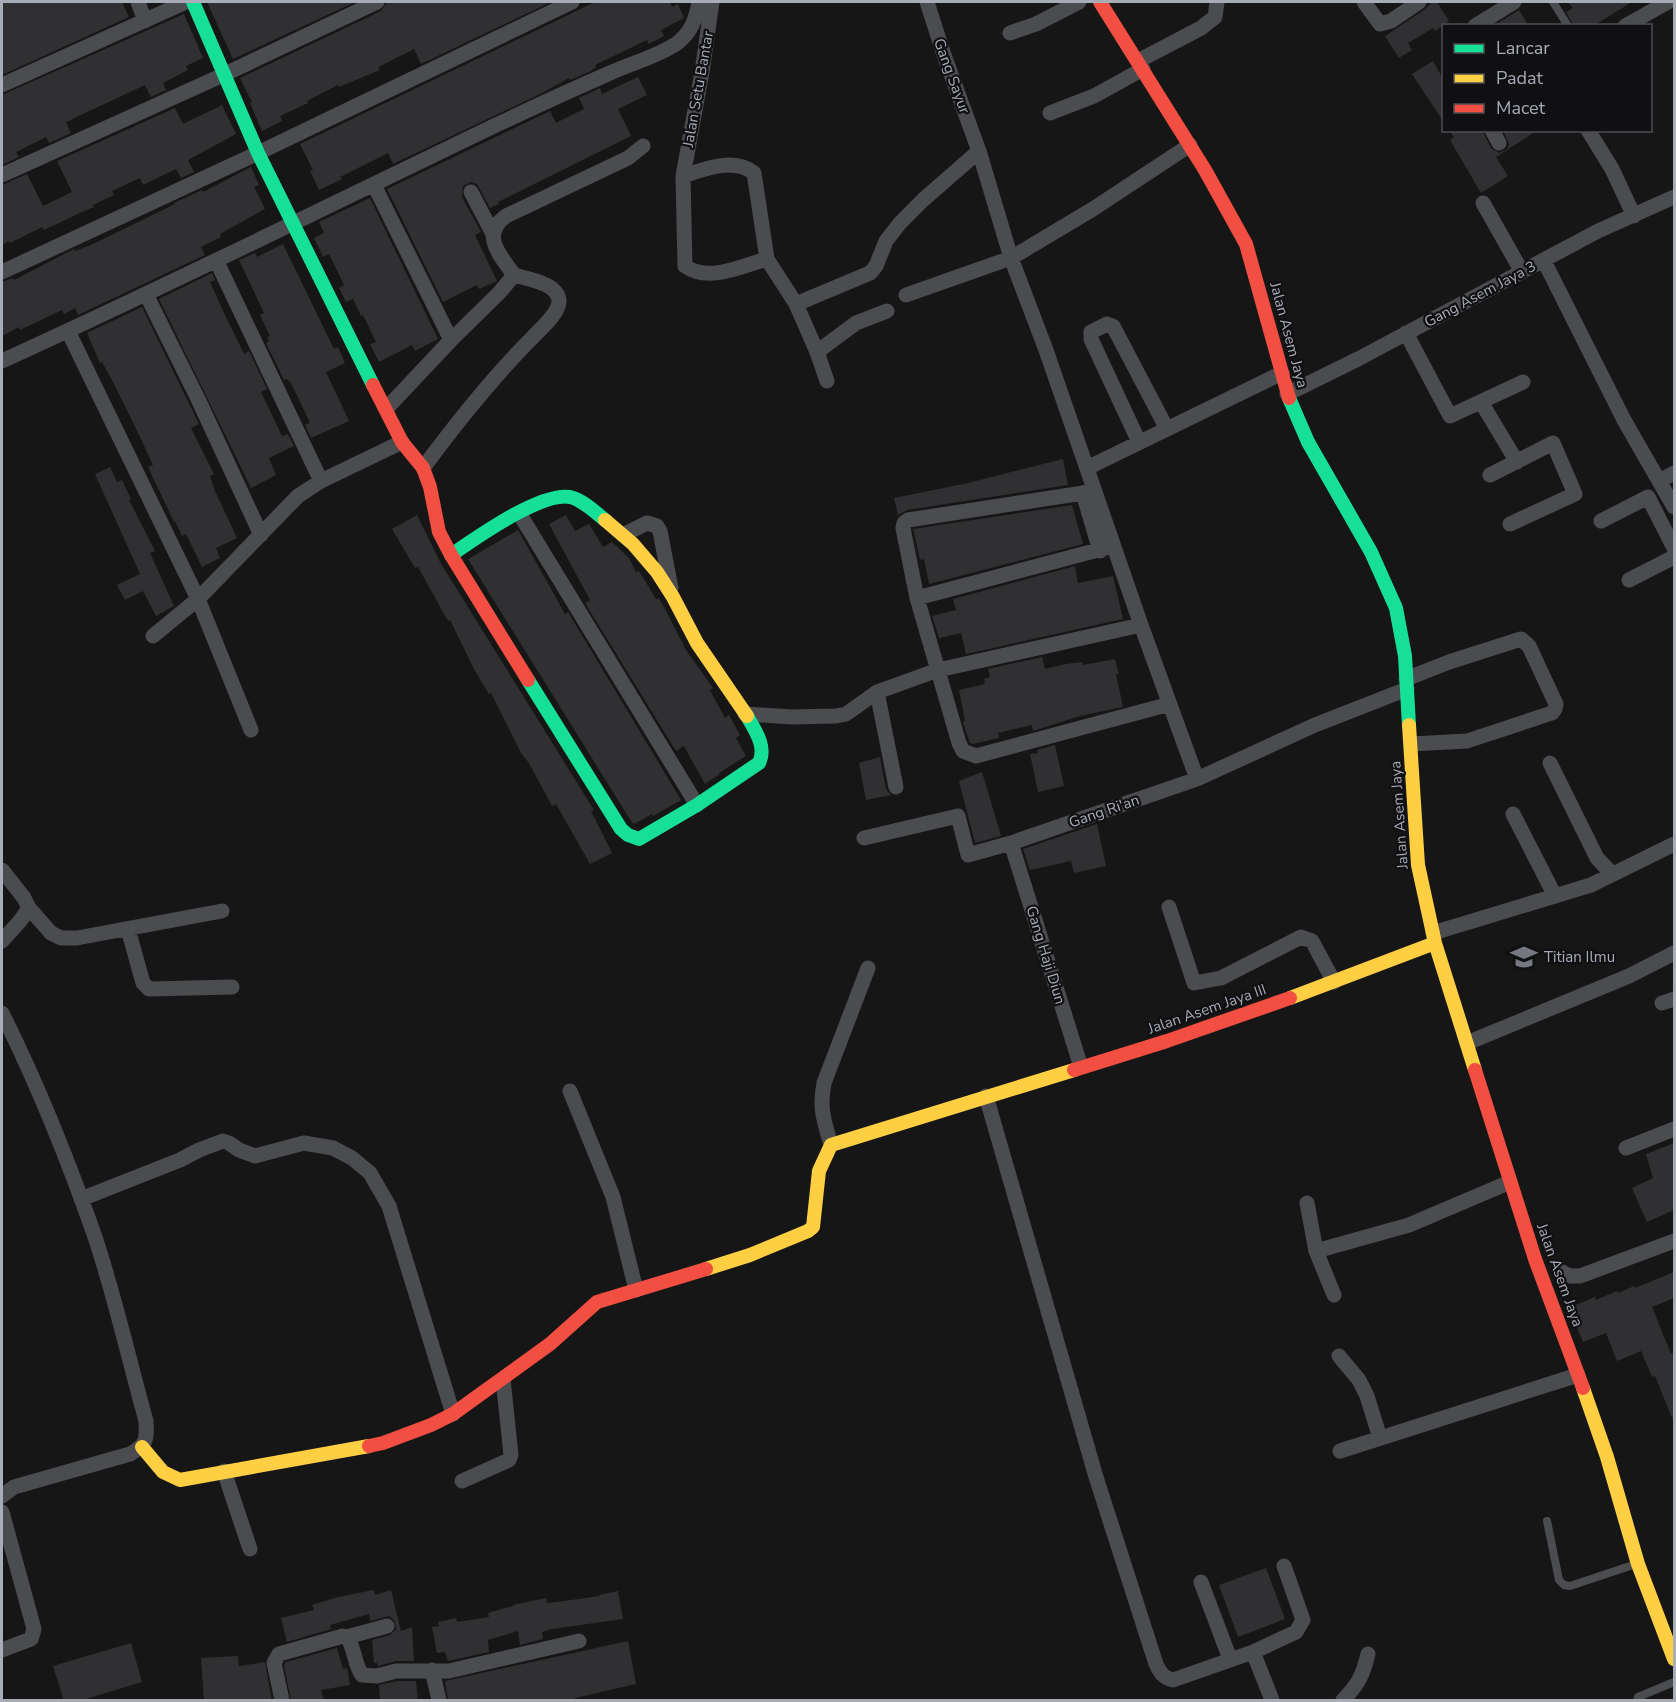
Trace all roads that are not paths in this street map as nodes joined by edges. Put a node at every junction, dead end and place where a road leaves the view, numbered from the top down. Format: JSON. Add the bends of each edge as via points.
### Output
{"nodes":[{"id":1,"x":138,"y":2,"type":"edge"},
{"id":2,"x":186,"y":2,"type":"edge"},
{"id":3,"x":193,"y":2,"type":"edge"},
{"id":4,"x":377,"y":2,"type":"edge"},
{"id":5,"x":572,"y":2,"type":"edge"},
{"id":6,"x":699,"y":2,"type":"edge"},
{"id":7,"x":712,"y":2,"type":"edge"},
{"id":8,"x":927,"y":2,"type":"edge"},
{"id":9,"x":1079,"y":2,"type":"edge"},
{"id":10,"x":1100,"y":2,"type":"edge"},
{"id":11,"x":1217,"y":2,"type":"edge"},
{"id":12,"x":1364,"y":2,"type":"edge"},
{"id":13,"x":1419,"y":2,"type":"edge"},
{"id":14,"x":1514,"y":2,"type":"edge"},
{"id":15,"x":1553,"y":2,"type":"edge"},
{"id":16,"x":1668,"y":2,"type":"edge"},
{"id":17,"x":145,"y":21,"type":"junction"},
{"id":18,"x":1478,"y":24,"type":"edge"},
{"id":19,"x":1567,"y":24,"type":"edge"},
{"id":20,"x":1629,"y":24,"type":"edge"},
{"id":21,"x":1010,"y":33,"type":"dead end"},
{"id":22,"x":1140,"y":65,"type":"junction"},
{"id":23,"x":223,"y":75,"type":"junction"},
{"id":24,"x":2,"y":85,"type":"edge"},
{"id":25,"x":1050,"y":113,"type":"dead end"},
{"id":26,"x":1589,"y":132,"type":"edge"},
{"id":27,"x":1190,"y":145,"type":"junction"},
{"id":28,"x":643,"y":146,"type":"dead end"},
{"id":29,"x":979,"y":151,"type":"junction"},
{"id":30,"x":258,"y":153,"type":"junction"},
{"id":31,"x":2,"y":175,"type":"edge"},
{"id":32,"x":683,"y":176,"type":"junction"},
{"id":33,"x":374,"y":185,"type":"junction"},
{"id":34,"x":471,"y":192,"type":"dead end"},
{"id":35,"x":1674,"y":197,"type":"edge"},
{"id":36,"x":1483,"y":203,"type":"dead end"},
{"id":37,"x":1634,"y":216,"type":"junction"},
{"id":38,"x":292,"y":223,"type":"junction"},
{"id":39,"x":493,"y":234,"type":"junction"},
{"id":40,"x":1011,"y":258,"type":"junction"},
{"id":41,"x":766,"y":259,"type":"junction"},
{"id":42,"x":1544,"y":261,"type":"junction"},
{"id":43,"x":216,"y":262,"type":"junction"},
{"id":44,"x":2,"y":272,"type":"edge"},
{"id":45,"x":1522,"y":272,"type":"junction"},
{"id":46,"x":514,"y":275,"type":"junction"},
{"id":47,"x":146,"y":294,"type":"junction"},
{"id":48,"x":906,"y":295,"type":"dead end"},
{"id":49,"x":796,"y":304,"type":"junction"},
{"id":50,"x":887,"y":311,"type":"dead end"},
{"id":51,"x":68,"y":331,"type":"junction"},
{"id":52,"x":1406,"y":333,"type":"junction"},
{"id":53,"x":451,"y":340,"type":"junction"},
{"id":54,"x":817,"y":351,"type":"junction"},
{"id":55,"x":2,"y":361,"type":"edge"},
{"id":56,"x":1282,"y":373,"type":"junction"},
{"id":57,"x":827,"y":381,"type":"dead end"},
{"id":58,"x":1523,"y":382,"type":"dead end"},
{"id":59,"x":1287,"y":394,"type":"junction"},
{"id":60,"x":1481,"y":402,"type":"junction"},
{"id":61,"x":386,"y":409,"type":"junction"},
{"id":62,"x":1167,"y":429,"type":"junction"},
{"id":63,"x":402,"y":442,"type":"junction"},
{"id":64,"x":1139,"y":442,"type":"junction"},
{"id":65,"x":1516,"y":462,"type":"junction"},
{"id":66,"x":423,"y":468,"type":"junction"},
{"id":67,"x":1087,"y":468,"type":"junction"},
{"id":68,"x":1674,"y":473,"type":"edge"},
{"id":69,"x":1490,"y":475,"type":"dead end"},
{"id":70,"x":1661,"y":480,"type":"junction"},
{"id":71,"x":321,"y":482,"type":"junction"},
{"id":72,"x":1088,"y":491,"type":"junction"},
{"id":73,"x":1674,"y":507,"type":"edge"},
{"id":74,"x":519,"y":513,"type":"junction"},
{"id":75,"x":1601,"y":521,"type":"dead end"},
{"id":76,"x":1510,"y":524,"type":"dead end"},
{"id":77,"x":623,"y":535,"type":"junction"},
{"id":78,"x":261,"y":536,"type":"junction"},
{"id":79,"x":1674,"y":548,"type":"edge"},
{"id":80,"x":1107,"y":549,"type":"junction"},
{"id":81,"x":451,"y":555,"type":"junction"},
{"id":82,"x":1674,"y":556,"type":"edge"},
{"id":83,"x":1629,"y":580,"type":"dead end"},
{"id":84,"x":673,"y":597,"type":"junction"},
{"id":85,"x":917,"y":598,"type":"junction"},
{"id":86,"x":198,"y":600,"type":"junction"},
{"id":87,"x":1140,"y":625,"type":"junction"},
{"id":88,"x":153,"y":636,"type":"dead end"},
{"id":89,"x":938,"y":670,"type":"junction"},
{"id":90,"x":1407,"y":684,"type":"junction"},
{"id":91,"x":877,"y":692,"type":"junction"},
{"id":92,"x":1170,"y":704,"type":"junction"},
{"id":93,"x":745,"y":714,"type":"junction"},
{"id":94,"x":251,"y":730,"type":"dead end"},
{"id":95,"x":1410,"y":744,"type":"junction"},
{"id":96,"x":1550,"y":763,"type":"dead end"},
{"id":97,"x":1197,"y":779,"type":"junction"},
{"id":98,"x":896,"y":787,"type":"dead end"},
{"id":99,"x":697,"y":805,"type":"junction"},
{"id":100,"x":1513,"y":814,"type":"dead end"},
{"id":101,"x":864,"y":838,"type":"dead end"},
{"id":102,"x":1011,"y":843,"type":"junction"},
{"id":103,"x":1674,"y":844,"type":"edge"},
{"id":104,"x":2,"y":870,"type":"edge"},
{"id":105,"x":1612,"y":874,"type":"junction"},
{"id":106,"x":1555,"y":896,"type":"junction"},
{"id":107,"x":1169,"y":907,"type":"dead end"},
{"id":108,"x":29,"y":908,"type":"junction"},
{"id":109,"x":222,"y":911,"type":"dead end"},
{"id":110,"x":128,"y":928,"type":"junction"},
{"id":111,"x":1434,"y":938,"type":"junction"},
{"id":112,"x":2,"y":942,"type":"edge"},
{"id":113,"x":1674,"y":953,"type":"edge"},
{"id":114,"x":868,"y":968,"type":"dead end"},
{"id":115,"x":1334,"y":982,"type":"junction"},
{"id":116,"x":232,"y":987,"type":"dead end"},
{"id":117,"x":2,"y":1013,"type":"edge"},
{"id":118,"x":1467,"y":1043,"type":"junction"},
{"id":119,"x":1081,"y":1067,"type":"junction"},
{"id":120,"x":570,"y":1091,"type":"dead end"},
{"id":121,"x":986,"y":1096,"type":"junction"},
{"id":122,"x":1674,"y":1129,"type":"edge"},
{"id":123,"x":831,"y":1145,"type":"junction"},
{"id":124,"x":1626,"y":1148,"type":"dead end"},
{"id":125,"x":1510,"y":1182,"type":"junction"},
{"id":126,"x":81,"y":1199,"type":"junction"},
{"id":127,"x":1307,"y":1203,"type":"dead end"},
{"id":128,"x":1674,"y":1241,"type":"edge"},
{"id":129,"x":1316,"y":1251,"type":"junction"},
{"id":130,"x":1562,"y":1272,"type":"dead end"},
{"id":131,"x":636,"y":1290,"type":"junction"},
{"id":132,"x":1334,"y":1295,"type":"dead end"},
{"id":133,"x":1339,"y":1356,"type":"dead end"},
{"id":134,"x":1578,"y":1375,"type":"junction"},
{"id":135,"x":503,"y":1379,"type":"junction"},
{"id":136,"x":453,"y":1414,"type":"junction"},
{"id":137,"x":1380,"y":1438,"type":"junction"},
{"id":138,"x":142,"y":1447,"type":"junction"},
{"id":139,"x":1340,"y":1451,"type":"dead end"},
{"id":140,"x":224,"y":1471,"type":"junction"},
{"id":141,"x":462,"y":1480,"type":"dead end"},
{"id":142,"x":2,"y":1496,"type":"edge"},
{"id":143,"x":2,"y":1512,"type":"edge"},
{"id":144,"x":1546,"y":1521,"type":"dead end"},
{"id":145,"x":250,"y":1549,"type":"dead end"},
{"id":146,"x":1638,"y":1564,"type":"junction"},
{"id":147,"x":1284,"y":1566,"type":"dead end"},
{"id":148,"x":1201,"y":1582,"type":"dead end"},
{"id":149,"x":387,"y":1626,"type":"dead end"},
{"id":150,"x":347,"y":1636,"type":"junction"},
{"id":151,"x":579,"y":1641,"type":"dead end"},
{"id":152,"x":2,"y":1650,"type":"edge"},
{"id":153,"x":1253,"y":1652,"type":"junction"},
{"id":154,"x":1368,"y":1654,"type":"dead end"},
{"id":155,"x":1230,"y":1659,"type":"junction"},
{"id":156,"x":1674,"y":1659,"type":"edge"},
{"id":157,"x":432,"y":1670,"type":"junction"},
{"id":158,"x":1674,"y":1682,"type":"edge"},
{"id":159,"x":282,"y":1701,"type":"edge"},
{"id":160,"x":439,"y":1701,"type":"edge"},
{"id":161,"x":1272,"y":1701,"type":"edge"},
{"id":162,"x":1343,"y":1701,"type":"edge"},
{"id":163,"x":1637,"y":1701,"type":"edge"}],
"edges":[{"from":1,"to":17,"type":"street"},
{"from":2,"to":17,"type":"street"},
{"from":3,"to":23,"type":"street"},
{"from":4,"to":23,"type":"street"},
{"from":5,"to":30,"type":"street"},
{"from":6,"to":33,"type":"street","via":[[688,35],[664,51],[532,108]]},
{"from":7,"to":32,"type":"street","name":"Jalan Setu Bantar"},
{"from":8,"to":29,"type":"street","name":"Gang Sayur"},
{"from":9,"to":21,"type":"street"},
{"from":10,"to":22,"type":"street","name":"Jalan Asem Jaya"},
{"from":11,"to":22,"type":"street","via":[[1215,17]]},
{"from":12,"to":13,"type":"street","via":[[1380,24]]},
{"from":14,"to":18,"type":"street"},
{"from":15,"to":19,"type":"lane"},
{"from":16,"to":20,"type":"street"},
{"from":17,"to":24,"type":"street"},
{"from":22,"to":25,"type":"street","via":[[1094,96]]},
{"from":22,"to":27,"type":"street","name":"Jalan Asem Jaya"},
{"from":23,"to":30,"type":"street"},
{"from":23,"to":31,"type":"street"},
{"from":26,"to":37,"type":"street"},
{"from":27,"to":40,"type":"street"},
{"from":27,"to":56,"type":"street","name":"Jalan Asem Jaya","via":[[1245,244]]},
{"from":28,"to":39,"type":"street","via":[[628,158],[507,216],[496,224]]},
{"from":29,"to":40,"type":"street","name":"Gang Sayur"},
{"from":29,"to":49,"type":"street","via":[[900,223],[870,273]]},
{"from":30,"to":38,"type":"street"},
{"from":30,"to":44,"type":"street"},
{"from":32,"to":41,"type":"street","via":[[720,165],[746,167],[754,173]]},
{"from":32,"to":41,"type":"street","name":"Jalan Setu Bantar","via":[[685,266],[694,272],[714,274]]},
{"from":33,"to":38,"type":"street"},
{"from":33,"to":53,"type":"street"},
{"from":34,"to":39,"type":"street"},
{"from":35,"to":37,"type":"street","name":"Gang Asem Jaya 3"},
{"from":36,"to":45,"type":"street"},
{"from":37,"to":42,"type":"street","name":"Gang Asem Jaya 3"},
{"from":38,"to":43,"type":"street"},
{"from":38,"to":61,"type":"street"},
{"from":39,"to":46,"type":"street","via":[[496,249]]},
{"from":40,"to":48,"type":"street"},
{"from":40,"to":67,"type":"street","name":"Gang Sayur"},
{"from":41,"to":49,"type":"street"},
{"from":42,"to":45,"type":"street","name":"Gang Asem Jaya 3"},
{"from":42,"to":70,"type":"street","via":[[1624,420]]},
{"from":43,"to":47,"type":"street"},
{"from":43,"to":71,"type":"street"},
{"from":45,"to":52,"type":"street","name":"Gang Asem Jaya 3"},
{"from":46,"to":53,"type":"street"},
{"from":46,"to":66,"type":"street","via":[[552,288],[558,306],[457,421]]},
{"from":47,"to":51,"type":"street"},
{"from":47,"to":78,"type":"street"},
{"from":49,"to":54,"type":"street"},
{"from":50,"to":54,"type":"street","via":[[856,323]]},
{"from":51,"to":55,"type":"street"},
{"from":51,"to":86,"type":"street"},
{"from":52,"to":59,"type":"street","name":"Gang Asem Jaya 3"},
{"from":52,"to":60,"type":"street","via":[[1450,416]]},
{"from":53,"to":61,"type":"street"},
{"from":54,"to":57,"type":"street"},
{"from":56,"to":59,"type":"street","name":"Jalan Asem Jaya"},
{"from":56,"to":62,"type":"street"},
{"from":58,"to":60,"type":"street"},
{"from":59,"to":90,"type":"street","name":"Jalan Asem Jaya","via":[[1308,441],[1385,579],[1402,632]]},
{"from":60,"to":65,"type":"street"},
{"from":61,"to":63,"type":"street"},
{"from":62,"to":64,"type":"street"},
{"from":62,"to":64,"type":"street","via":[[1113,326],[1107,324],[1091,332],[1090,339]]},
{"from":63,"to":66,"type":"street"},
{"from":63,"to":71,"type":"street"},
{"from":64,"to":67,"type":"street"},
{"from":65,"to":69,"type":"street"},
{"from":65,"to":76,"type":"street","via":[[1553,443],[1575,494]]},
{"from":66,"to":81,"type":"street","via":[[439,532]]},
{"from":67,"to":72,"type":"street","name":"Gang Sayur"},
{"from":68,"to":70,"type":"street"},
{"from":70,"to":73,"type":"street"},
{"from":71,"to":78,"type":"street","via":[[298,496]]},
{"from":72,"to":80,"type":"street","name":"Gang Sayur"},
{"from":72,"to":85,"type":"street","via":[[908,520],[903,528]]},
{"from":74,"to":77,"type":"street","via":[[548,500],[570,496]]},
{"from":74,"to":81,"type":"street"},
{"from":74,"to":99,"type":"street"},
{"from":75,"to":79,"type":"street","via":[[1648,497]]},
{"from":77,"to":84,"type":"street"},
{"from":77,"to":84,"type":"street","via":[[647,523],[657,526]]},
{"from":78,"to":86,"type":"street"},
{"from":80,"to":85,"type":"street"},
{"from":80,"to":87,"type":"street","name":"Gang Sayur"},
{"from":81,"to":99,"type":"street","via":[[621,829],[639,839]]},
{"from":82,"to":83,"type":"street"},
{"from":84,"to":93,"type":"street","via":[[699,647]]},
{"from":85,"to":89,"type":"street"},
{"from":86,"to":88,"type":"street"},
{"from":86,"to":94,"type":"street"},
{"from":87,"to":89,"type":"street"},
{"from":87,"to":92,"type":"street","name":"Gang Sayur"},
{"from":89,"to":91,"type":"street"},
{"from":89,"to":92,"type":"street","via":[[959,743],[963,751],[976,756]]},
{"from":90,"to":95,"type":"street","name":"Jalan Asem Jaya"},
{"from":90,"to":95,"type":"street","name":"Gang Ri'an","via":[[1449,662],[1521,639],[1529,646],[1556,704],[1552,713],[1467,741]]},
{"from":90,"to":97,"type":"street","name":"Gang Ri'an"},
{"from":91,"to":93,"type":"street","via":[[846,714],[836,716]]},
{"from":91,"to":98,"type":"street"},
{"from":92,"to":97,"type":"street","name":"Gang Sayur"},
{"from":93,"to":99,"type":"street","via":[[764,755],[754,767]]},
{"from":95,"to":111,"type":"street","name":"Jalan Asem Jaya","via":[[1418,865]]},
{"from":96,"to":105,"type":"street","via":[[1597,858]]},
{"from":97,"to":102,"type":"street","name":"Gang Ri'an"},
{"from":100,"to":106,"type":"street"},
{"from":101,"to":102,"type":"street","name":"Gang Ri'an","via":[[958,816],[968,855]]},
{"from":102,"to":119,"type":"street","name":"Gang Haji Diun"},
{"from":103,"to":105,"type":"street"},
{"from":104,"to":108,"type":"street"},
{"from":105,"to":106,"type":"street"},
{"from":106,"to":111,"type":"street"},
{"from":107,"to":115,"type":"street","via":[[1194,983],[1221,978],[1301,937],[1312,941]]},
{"from":108,"to":110,"type":"street","via":[[51,933],[61,938]]},
{"from":108,"to":112,"type":"street"},
{"from":109,"to":110,"type":"street"},
{"from":110,"to":116,"type":"street","via":[[143,982],[149,989]]},
{"from":111,"to":115,"type":"street","name":"Jalan Asem Jaya III"},
{"from":111,"to":118,"type":"street","name":"Jalan Asem Jaya"},
{"from":113,"to":118,"type":"street","via":[[1629,976]]},
{"from":114,"to":123,"type":"street","via":[[822,1091],[821,1111]]},
{"from":115,"to":119,"type":"street","name":"Jalan Asem Jaya III"},
{"from":117,"to":126,"type":"street"},
{"from":118,"to":125,"type":"street","name":"Jalan Asem Jaya"},
{"from":119,"to":121,"type":"street","name":"Jalan Asem Jaya III"},
{"from":120,"to":131,"type":"street","via":[[613,1197]]},
{"from":121,"to":123,"type":"street","name":"Jalan Asem Jaya III"},
{"from":121,"to":155,"type":"street","via":[[1096,1477],[1156,1664],[1167,1679],[1173,1680]]},
{"from":122,"to":124,"type":"street"},
{"from":123,"to":131,"type":"street","via":[[819,1167],[813,1227],[808,1231],[750,1255]]},
{"from":125,"to":129,"type":"street","via":[[1409,1225]]},
{"from":125,"to":134,"type":"street","name":"Jalan Asem Jaya"},
{"from":126,"to":136,"type":"street","via":[[223,1141],[255,1155],[304,1143],[333,1148],[352,1158],[370,1173],[390,1206]]},
{"from":126,"to":138,"type":"street","via":[[146,1421],[147,1438]]},
{"from":127,"to":129,"type":"street"},
{"from":128,"to":130,"type":"street","via":[[1580,1276]]},
{"from":129,"to":132,"type":"street"},
{"from":131,"to":135,"type":"street","via":[[597,1302]]},
{"from":133,"to":137,"type":"street","via":[[1359,1380]]},
{"from":134,"to":137,"type":"street"},
{"from":134,"to":146,"type":"street","name":"Jalan Asem Jaya"},
{"from":135,"to":136,"type":"street"},
{"from":135,"to":141,"type":"street","via":[[509,1460]]},
{"from":136,"to":140,"type":"street","via":[[382,1443]]},
{"from":137,"to":139,"type":"street"},
{"from":138,"to":140,"type":"street","via":[[171,1479]]},
{"from":138,"to":142,"type":"street","via":[[130,1454],[14,1487]]},
{"from":140,"to":145,"type":"street"},
{"from":143,"to":152,"type":"street","via":[[34,1629],[31,1639]]},
{"from":144,"to":146,"type":"lane","via":[[1559,1580],[1564,1585]]},
{"from":146,"to":156,"type":"street","name":"Jalan Asem Jaya"},
{"from":147,"to":153,"type":"street","via":[[1304,1620],[1296,1632]]},
{"from":148,"to":155,"type":"street"},
{"from":149,"to":150,"type":"street"},
{"from":150,"to":157,"type":"street","via":[[362,1675]]},
{"from":150,"to":159,"type":"street","via":[[279,1654],[274,1663]]},
{"from":151,"to":157,"type":"street","via":[[461,1669]]},
{"from":153,"to":155,"type":"street"},
{"from":153,"to":161,"type":"street"},
{"from":154,"to":162,"type":"street","via":[[1356,1688]]},
{"from":157,"to":160,"type":"street"},
{"from":158,"to":163,"type":"lane","via":[[1644,1693]]}]}
